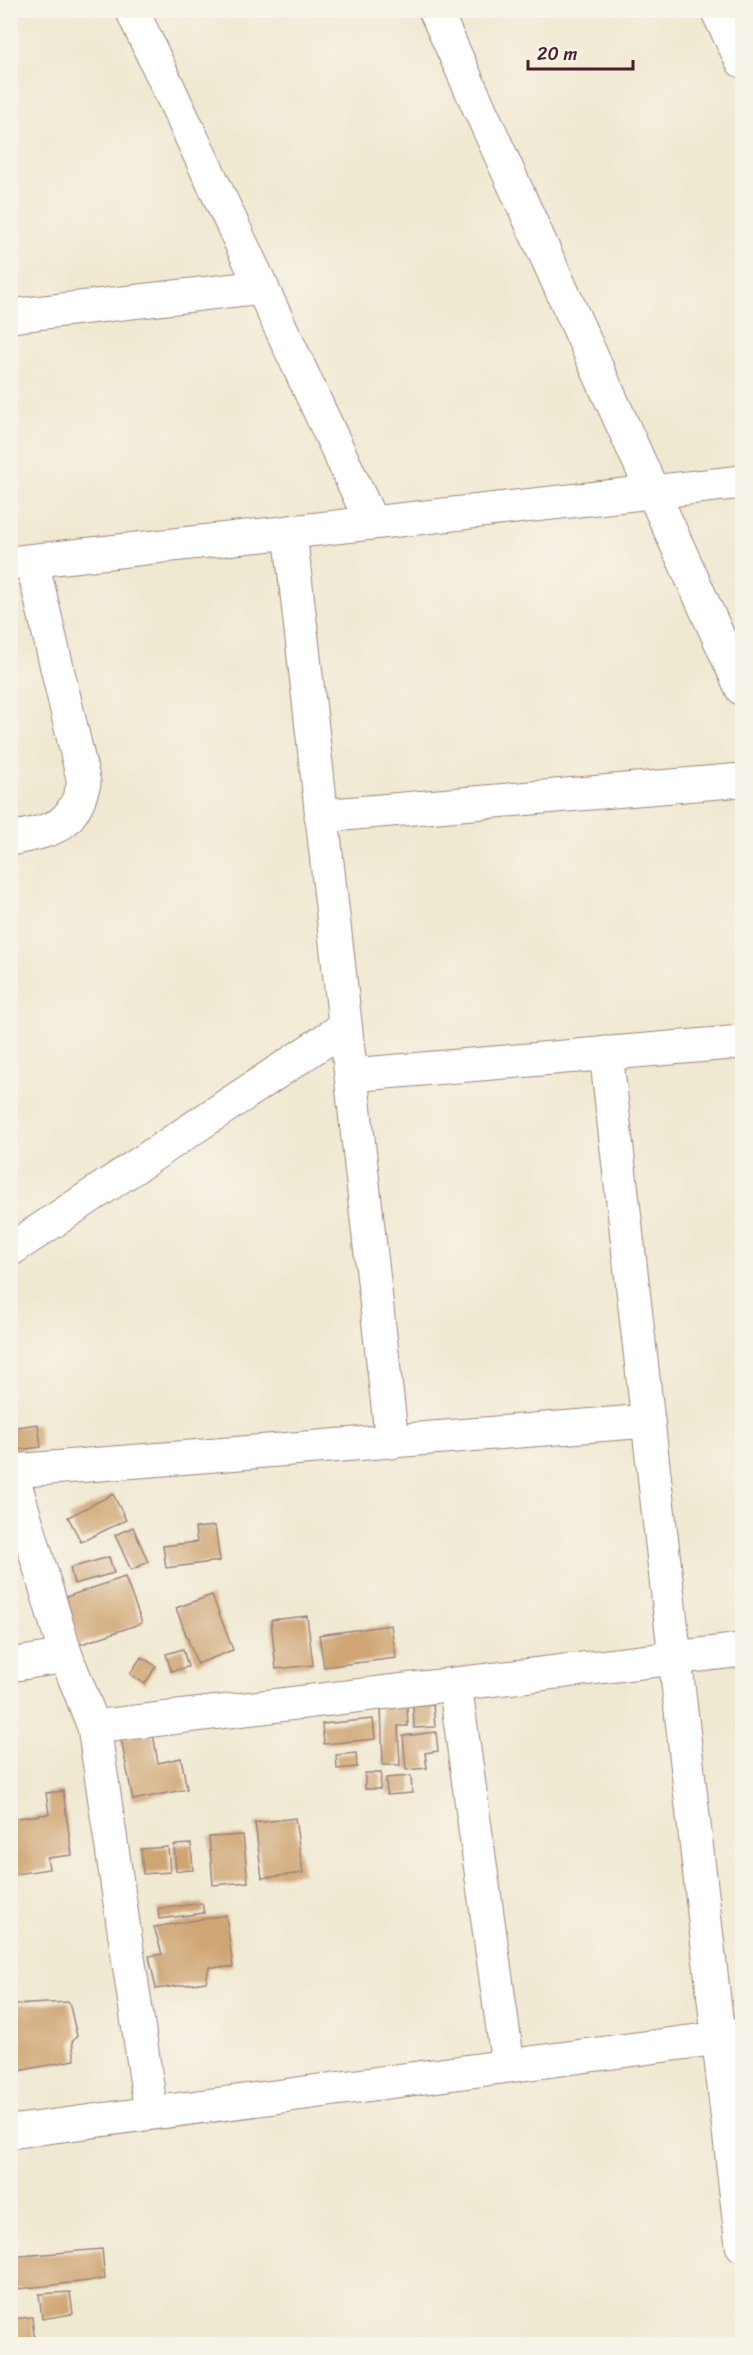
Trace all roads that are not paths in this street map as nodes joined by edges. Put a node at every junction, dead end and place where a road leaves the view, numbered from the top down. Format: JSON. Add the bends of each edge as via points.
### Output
{"nodes":[{"id":1,"x":132,"y":10,"type":"edge"},
{"id":2,"x":435,"y":10,"type":"edge"},
{"id":3,"x":717,"y":10,"type":"edge"},
{"id":4,"x":742,"y":61,"type":"edge"},
{"id":5,"x":262,"y":287,"type":"junction"},
{"id":6,"x":10,"y":316,"type":"edge"},
{"id":7,"x":742,"y":482,"type":"edge"},
{"id":8,"x":654,"y":491,"type":"junction"},
{"id":9,"x":372,"y":523,"type":"junction"},
{"id":10,"x":290,"y":532,"type":"junction"},
{"id":11,"x":21,"y":562,"type":"edge"},
{"id":12,"x":742,"y":689,"type":"edge"},
{"id":13,"x":742,"y":780,"type":"edge"},
{"id":14,"x":321,"y":816,"type":"junction"},
{"id":15,"x":10,"y":839,"type":"edge"},
{"id":16,"x":345,"y":1027,"type":"junction"},
{"id":17,"x":742,"y":1042,"type":"edge"},
{"id":18,"x":606,"y":1053,"type":"junction"},
{"id":19,"x":351,"y":1075,"type":"junction"},
{"id":20,"x":10,"y":1250,"type":"edge"},
{"id":21,"x":648,"y":1421,"type":"junction"},
{"id":22,"x":392,"y":1442,"type":"junction"},
{"id":23,"x":11,"y":1469,"type":"edge"},
{"id":24,"x":742,"y":1650,"type":"edge"},
{"id":25,"x":66,"y":1656,"type":"junction"},
{"id":26,"x":675,"y":1658,"type":"junction"},
{"id":27,"x":10,"y":1665,"type":"edge"},
{"id":28,"x":455,"y":1684,"type":"junction"},
{"id":29,"x":94,"y":1727,"type":"junction"},
{"id":30,"x":730,"y":2036,"type":"edge"},
{"id":31,"x":507,"y":2065,"type":"junction"},
{"id":32,"x":151,"y":2112,"type":"junction"},
{"id":33,"x":10,"y":2132,"type":"edge"},
{"id":34,"x":742,"y":2245,"type":"edge"}],
"edges":[{"from":1,"to":5,"type":"street"},
{"from":2,"to":8,"type":"street"},
{"from":3,"to":4,"type":"street"},
{"from":5,"to":6,"type":"street"},
{"from":5,"to":9,"type":"street"},
{"from":7,"to":8,"type":"street"},
{"from":8,"to":9,"type":"street"},
{"from":8,"to":12,"type":"street"},
{"from":9,"to":10,"type":"street"},
{"from":10,"to":11,"type":"street"},
{"from":10,"to":14,"type":"street"},
{"from":11,"to":15,"type":"street","via":[[84,783],[79,804],[56,829]]},
{"from":13,"to":14,"type":"street"},
{"from":14,"to":16,"type":"street"},
{"from":16,"to":19,"type":"street"},
{"from":16,"to":20,"type":"street"},
{"from":17,"to":18,"type":"street"},
{"from":18,"to":19,"type":"street"},
{"from":18,"to":21,"type":"street"},
{"from":19,"to":22,"type":"street"},
{"from":21,"to":22,"type":"street"},
{"from":21,"to":26,"type":"street"},
{"from":22,"to":23,"type":"street"},
{"from":23,"to":25,"type":"street"},
{"from":24,"to":26,"type":"street"},
{"from":25,"to":27,"type":"street"},
{"from":25,"to":29,"type":"street"},
{"from":26,"to":28,"type":"street"},
{"from":26,"to":30,"type":"street"},
{"from":28,"to":29,"type":"street"},
{"from":28,"to":31,"type":"street"},
{"from":29,"to":32,"type":"street"},
{"from":30,"to":31,"type":"street"},
{"from":30,"to":34,"type":"street"},
{"from":31,"to":32,"type":"street"},
{"from":32,"to":33,"type":"street"}]}
